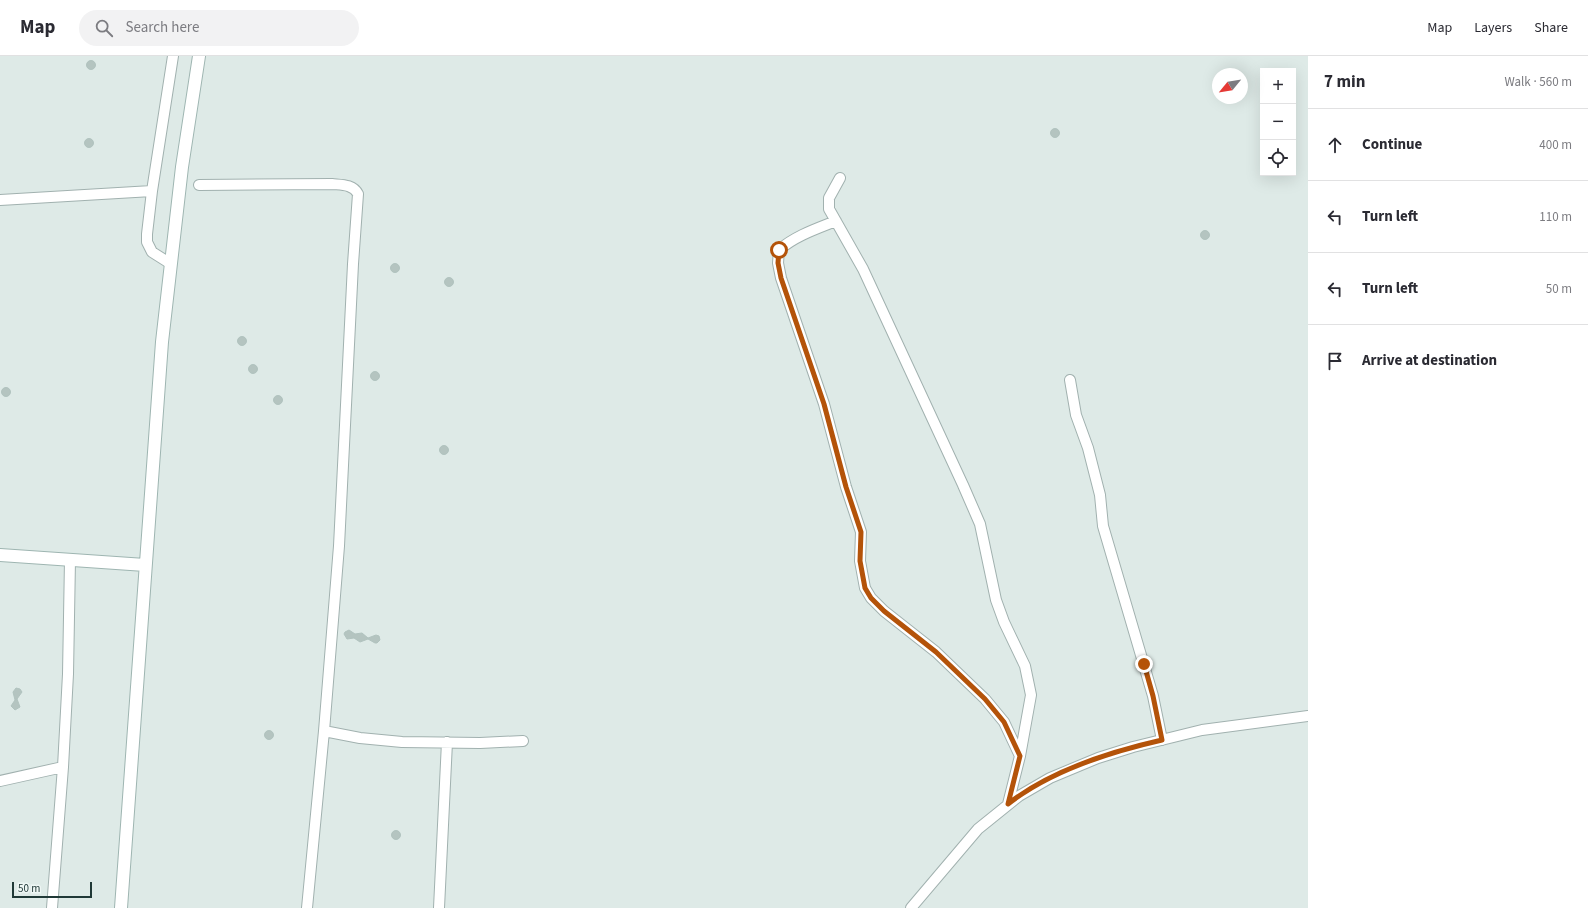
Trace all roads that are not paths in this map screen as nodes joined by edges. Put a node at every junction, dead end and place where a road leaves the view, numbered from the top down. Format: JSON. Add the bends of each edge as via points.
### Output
{"nodes":[{"id":1,"x":173,"y":56,"type":"edge"},
{"id":2,"x":199,"y":56,"type":"edge"},
{"id":3,"x":840,"y":178,"type":"dead end"},
{"id":4,"x":198,"y":185,"type":"dead end"},
{"id":5,"x":152,"y":191,"type":"junction"},
{"id":6,"x":0,"y":200,"type":"edge"},
{"id":7,"x":836,"y":222,"type":"junction"},
{"id":8,"x":171,"y":264,"type":"junction"},
{"id":9,"x":1070,"y":380,"type":"dead end"},
{"id":10,"x":0,"y":556,"type":"edge"},
{"id":11,"x":70,"y":560,"type":"junction"},
{"id":12,"x":145,"y":564,"type":"junction"},
{"id":13,"x":1308,"y":716,"type":"edge"},
{"id":14,"x":324,"y":731,"type":"junction"},
{"id":15,"x":1162,"y":740,"type":"junction"},
{"id":16,"x":523,"y":741,"type":"dead end"},
{"id":17,"x":446,"y":742,"type":"junction"},
{"id":18,"x":1020,"y":756,"type":"junction"},
{"id":19,"x":63,"y":767,"type":"junction"},
{"id":20,"x":0,"y":781,"type":"edge"},
{"id":21,"x":1008,"y":804,"type":"junction"},
{"id":22,"x":48,"y":908,"type":"edge"},
{"id":23,"x":52,"y":908,"type":"edge"},
{"id":24,"x":121,"y":908,"type":"edge"},
{"id":25,"x":307,"y":908,"type":"edge"},
{"id":26,"x":439,"y":908,"type":"edge"},
{"id":27,"x":911,"y":908,"type":"edge"}],
"edges":[{"from":1,"to":5,"type":"street"},
{"from":2,"to":8,"type":"street","via":[[182,167]]},
{"from":3,"to":7,"type":"street","via":[[829,198],[828,209]]},
{"from":4,"to":14,"type":"street","via":[[332,184],[351,187],[358,194],[339,546]]},
{"from":5,"to":6,"type":"street"},
{"from":5,"to":8,"type":"street","via":[[148,242],[152,252]]},
{"from":7,"to":18,"type":"street","via":[[862,268],[913,374],[980,524],[996,600],[1029,681],[1031,695]]},
{"from":7,"to":18,"type":"street","via":[[803,234],[784,246],[779,250],[778,263],[786,294],[824,404],[861,532],[860,561],[865,588],[884,611],[936,652],[985,699],[1004,722]]},
{"from":8,"to":12,"type":"street","via":[[162,342]]},
{"from":9,"to":15,"type":"street","via":[[1076,415],[1088,448],[1100,495],[1103,526],[1153,696]]},
{"from":10,"to":11,"type":"street"},
{"from":11,"to":12,"type":"street"},
{"from":11,"to":19,"type":"street"},
{"from":12,"to":24,"type":"street"},
{"from":13,"to":15,"type":"street","via":[[1202,730]]},
{"from":14,"to":17,"type":"street","via":[[402,742]]},
{"from":14,"to":25,"type":"street"},
{"from":15,"to":21,"type":"street","via":[[1133,746],[1057,775]]},
{"from":16,"to":17,"type":"street"},
{"from":17,"to":26,"type":"street"},
{"from":18,"to":21,"type":"street"},
{"from":19,"to":20,"type":"street"},
{"from":19,"to":23,"type":"street"},
{"from":21,"to":27,"type":"street","via":[[978,829]]},
{"from":22,"to":23,"type":"street"}]}
